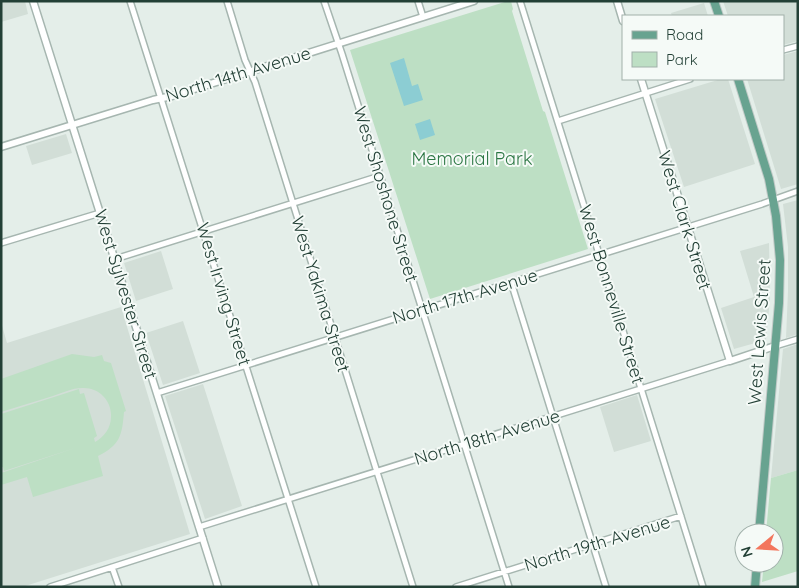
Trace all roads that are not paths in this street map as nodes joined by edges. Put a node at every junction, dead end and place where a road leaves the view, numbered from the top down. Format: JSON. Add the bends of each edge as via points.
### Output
{"nodes":[{"id":1,"x":33,"y":1,"type":"edge"},
{"id":2,"x":130,"y":1,"type":"edge"},
{"id":3,"x":227,"y":1,"type":"edge"},
{"id":4,"x":324,"y":1,"type":"edge"},
{"id":5,"x":418,"y":1,"type":"edge"},
{"id":6,"x":474,"y":1,"type":"edge"},
{"id":7,"x":520,"y":1,"type":"edge"},
{"id":8,"x":617,"y":1,"type":"edge"},
{"id":9,"x":714,"y":1,"type":"edge"},
{"id":10,"x":719,"y":15,"type":"edge"},
{"id":11,"x":423,"y":17,"type":"junction"},
{"id":12,"x":622,"y":17,"type":"edge"},
{"id":13,"x":338,"y":44,"type":"junction"},
{"id":14,"x":798,"y":46,"type":"edge"},
{"id":15,"x":784,"y":50,"type":"edge"},
{"id":16,"x":250,"y":71,"type":"junction"},
{"id":17,"x":641,"y":80,"type":"edge"},
{"id":18,"x":687,"y":80,"type":"edge"},
{"id":19,"x":738,"y":80,"type":"edge"},
{"id":20,"x":645,"y":93,"type":"junction"},
{"id":21,"x":162,"y":98,"type":"junction"},
{"id":22,"x":558,"y":120,"type":"junction"},
{"id":23,"x":72,"y":125,"type":"junction"},
{"id":24,"x":1,"y":147,"type":"edge"},
{"id":25,"x":380,"y":176,"type":"junction"},
{"id":26,"x":798,"y":191,"type":"edge"},
{"id":27,"x":773,"y":200,"type":"junction"},
{"id":28,"x":293,"y":204,"type":"junction"},
{"id":29,"x":100,"y":213,"type":"junction"},
{"id":30,"x":687,"y":226,"type":"junction"},
{"id":31,"x":204,"y":231,"type":"junction"},
{"id":32,"x":1,"y":243,"type":"edge"},
{"id":33,"x":599,"y":254,"type":"junction"},
{"id":34,"x":115,"y":259,"type":"junction"},
{"id":35,"x":511,"y":282,"type":"junction"},
{"id":36,"x":422,"y":310,"type":"junction"},
{"id":37,"x":334,"y":337,"type":"junction"},
{"id":38,"x":798,"y":339,"type":"edge"},
{"id":39,"x":775,"y":346,"type":"junction"},
{"id":40,"x":730,"y":361,"type":"junction"},
{"id":41,"x":246,"y":365,"type":"junction"},
{"id":42,"x":641,"y":389,"type":"junction"},
{"id":43,"x":157,"y":393,"type":"junction"},
{"id":44,"x":553,"y":416,"type":"junction"},
{"id":45,"x":464,"y":444,"type":"junction"},
{"id":46,"x":376,"y":471,"type":"junction"},
{"id":47,"x":288,"y":499,"type":"junction"},
{"id":48,"x":681,"y":516,"type":"junction"},
{"id":49,"x":760,"y":523,"type":"edge"},
{"id":50,"x":199,"y":527,"type":"junction"},
{"id":51,"x":203,"y":538,"type":"junction"},
{"id":52,"x":593,"y":544,"type":"junction"},
{"id":53,"x":112,"y":567,"type":"junction"},
{"id":54,"x":504,"y":572,"type":"junction"},
{"id":55,"x":756,"y":573,"type":"edge"},
{"id":56,"x":50,"y":587,"type":"edge"},
{"id":57,"x":119,"y":587,"type":"edge"},
{"id":58,"x":218,"y":587,"type":"edge"},
{"id":59,"x":316,"y":587,"type":"edge"},
{"id":60,"x":413,"y":587,"type":"edge"},
{"id":61,"x":456,"y":587,"type":"edge"},
{"id":62,"x":509,"y":587,"type":"edge"},
{"id":63,"x":606,"y":587,"type":"edge"},
{"id":64,"x":703,"y":587,"type":"edge"},
{"id":65,"x":755,"y":587,"type":"edge"}],
"edges":[{"from":1,"to":23,"type":"street","name":"West Sylvester Street"},
{"from":2,"to":21,"type":"street","name":"West Irving Street"},
{"from":3,"to":16,"type":"street","name":"West Yakima Street"},
{"from":4,"to":13,"type":"street","name":"West Shoshone Street"},
{"from":5,"to":11,"type":"street"},
{"from":6,"to":11,"type":"street","name":"North 14th Avenue"},
{"from":7,"to":22,"type":"street","name":"West Bonneville Street"},
{"from":8,"to":12,"type":"street"},
{"from":9,"to":10,"type":"main road"},
{"from":11,"to":13,"type":"street","name":"North 14th Avenue"},
{"from":13,"to":16,"type":"street","name":"North 14th Avenue"},
{"from":13,"to":25,"type":"street","name":"West Shoshone Street"},
{"from":14,"to":15,"type":"street"},
{"from":16,"to":21,"type":"street","name":"North 14th Avenue"},
{"from":16,"to":28,"type":"street","name":"West Yakima Street"},
{"from":17,"to":20,"type":"street","name":"West Clark Street"},
{"from":18,"to":20,"type":"street"},
{"from":19,"to":27,"type":"main road","name":"West Lewis Street"},
{"from":20,"to":22,"type":"street"},
{"from":20,"to":30,"type":"street","name":"West Clark Street"},
{"from":21,"to":23,"type":"street","name":"North 14th Avenue"},
{"from":21,"to":31,"type":"street","name":"West Irving Street"},
{"from":22,"to":33,"type":"street","name":"West Bonneville Street"},
{"from":23,"to":24,"type":"street","name":"North 14th Avenue"},
{"from":23,"to":29,"type":"street","name":"West Sylvester Street"},
{"from":25,"to":28,"type":"street"},
{"from":25,"to":36,"type":"street","name":"West Shoshone Street"},
{"from":26,"to":27,"type":"street","name":"North 17th Avenue"},
{"from":27,"to":30,"type":"street","name":"North 17th Avenue"},
{"from":27,"to":39,"type":"main road","name":"West Lewis Street","via":[[780,281]]},
{"from":28,"to":31,"type":"street"},
{"from":28,"to":37,"type":"street","name":"West Yakima Street"},
{"from":29,"to":32,"type":"street"},
{"from":29,"to":34,"type":"street","name":"West Sylvester Street"},
{"from":30,"to":33,"type":"street","name":"North 17th Avenue"},
{"from":30,"to":40,"type":"street","name":"West Clark Street"},
{"from":31,"to":34,"type":"street"},
{"from":31,"to":41,"type":"street","name":"West Irving Street"},
{"from":33,"to":35,"type":"street","name":"North 17th Avenue"},
{"from":33,"to":42,"type":"street","name":"West Bonneville Street"},
{"from":34,"to":43,"type":"street","name":"West Sylvester Street"},
{"from":35,"to":36,"type":"street","name":"North 17th Avenue"},
{"from":35,"to":44,"type":"street"},
{"from":36,"to":37,"type":"street","name":"North 17th Avenue"},
{"from":36,"to":45,"type":"street","name":"West Shoshone Street"},
{"from":37,"to":41,"type":"street","name":"North 17th Avenue"},
{"from":37,"to":46,"type":"street","name":"West Yakima Street"},
{"from":38,"to":39,"type":"street"},
{"from":39,"to":40,"type":"street","name":"North 18th Avenue"},
{"from":39,"to":49,"type":"main road","name":"West Lewis Street"},
{"from":40,"to":42,"type":"street","name":"North 18th Avenue"},
{"from":41,"to":43,"type":"street","name":"North 17th Avenue"},
{"from":41,"to":47,"type":"street","name":"West Irving Street"},
{"from":42,"to":44,"type":"street","name":"North 18th Avenue"},
{"from":42,"to":48,"type":"street","name":"West Bonneville Street"},
{"from":43,"to":50,"type":"street","name":"West Sylvester Street"},
{"from":44,"to":45,"type":"street","name":"North 18th Avenue"},
{"from":44,"to":52,"type":"street"},
{"from":45,"to":46,"type":"street","name":"North 18th Avenue"},
{"from":45,"to":54,"type":"street","name":"West Shoshone Street"},
{"from":46,"to":47,"type":"street","name":"North 18th Avenue"},
{"from":46,"to":60,"type":"street","name":"West Yakima Street"},
{"from":47,"to":50,"type":"street","name":"North 18th Avenue"},
{"from":47,"to":59,"type":"street","name":"West Irving Street"},
{"from":48,"to":52,"type":"street","name":"North 19th Avenue"},
{"from":48,"to":64,"type":"street","name":"West Bonneville Street"},
{"from":50,"to":51,"type":"street","name":"West Sylvester Street"},
{"from":51,"to":53,"type":"street"},
{"from":51,"to":58,"type":"street","name":"West Sylvester Street"},
{"from":52,"to":54,"type":"street","name":"North 19th Avenue"},
{"from":52,"to":63,"type":"street"},
{"from":53,"to":56,"type":"street"},
{"from":53,"to":57,"type":"street"},
{"from":54,"to":61,"type":"street","name":"North 19th Avenue"},
{"from":54,"to":62,"type":"street","name":"West Shoshone Street"},
{"from":55,"to":65,"type":"main road"}]}
